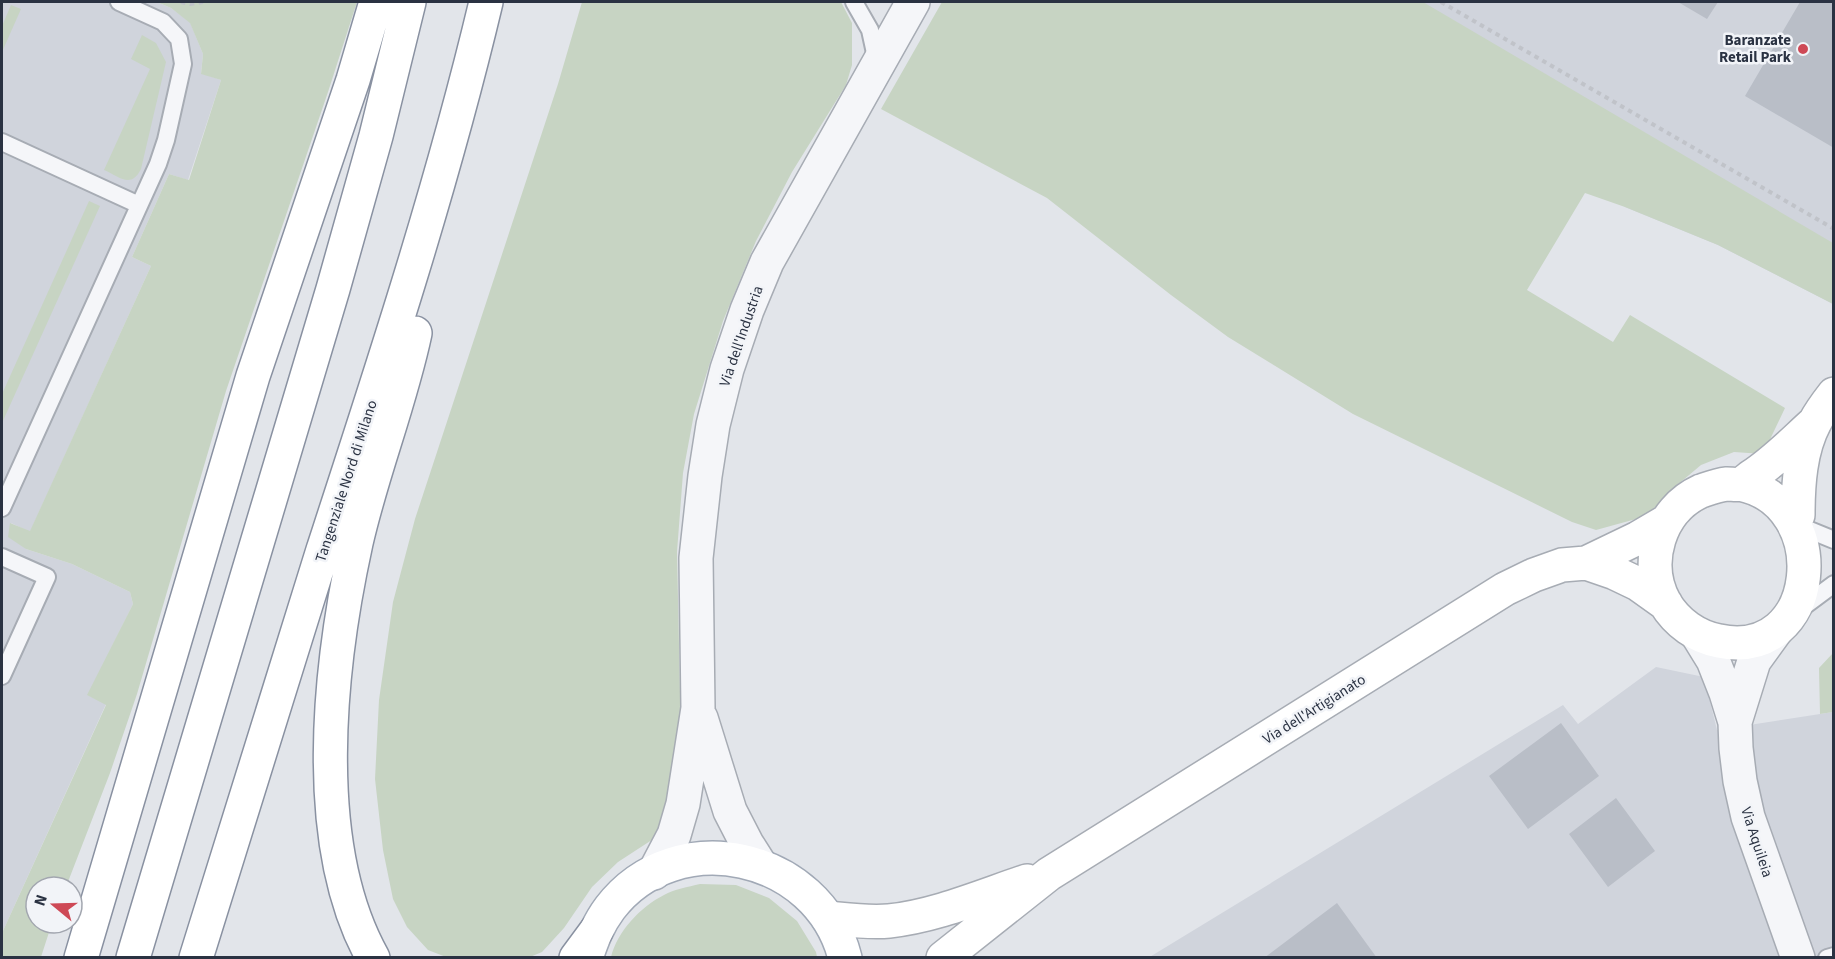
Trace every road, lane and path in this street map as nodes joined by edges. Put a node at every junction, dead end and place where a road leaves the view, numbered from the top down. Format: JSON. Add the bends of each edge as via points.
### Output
{"nodes":[{"id":1,"x":119,"y":2,"type":"edge"},
{"id":2,"x":181,"y":2,"type":"edge"},
{"id":3,"x":203,"y":2,"type":"edge"},
{"id":4,"x":376,"y":2,"type":"edge"},
{"id":5,"x":409,"y":2,"type":"edge"},
{"id":6,"x":486,"y":2,"type":"edge"},
{"id":7,"x":854,"y":2,"type":"edge"},
{"id":8,"x":913,"y":2,"type":"edge"},
{"id":9,"x":1441,"y":2,"type":"edge"},
{"id":10,"x":878,"y":64,"type":"junction"},
{"id":11,"x":468,"y":78,"type":"junction"},
{"id":12,"x":2,"y":142,"type":"edge"},
{"id":13,"x":139,"y":205,"type":"junction"},
{"id":14,"x":1833,"y":229,"type":"edge"},
{"id":15,"x":1833,"y":394,"type":"edge"},
{"id":16,"x":1814,"y":423,"type":"junction"},
{"id":17,"x":1740,"y":484,"type":"junction"},
{"id":18,"x":2,"y":508,"type":"edge"},
{"id":19,"x":1667,"y":521,"type":"junction"},
{"id":20,"x":1813,"y":528,"type":"edge"},
{"id":21,"x":2,"y":557,"type":"edge"},
{"id":22,"x":1586,"y":563,"type":"junction"},
{"id":23,"x":1833,"y":584,"type":"edge"},
{"id":24,"x":1666,"y":604,"type":"junction"},
{"id":25,"x":1799,"y":610,"type":"junction"},
{"id":26,"x":1774,"y":632,"type":"junction"},
{"id":27,"x":1696,"y":634,"type":"junction"},
{"id":28,"x":2,"y":676,"type":"edge"},
{"id":29,"x":698,"y":708,"type":"junction"},
{"id":30,"x":1735,"y":722,"type":"junction"},
{"id":31,"x":761,"y":866,"type":"junction"},
{"id":32,"x":654,"y":873,"type":"junction"},
{"id":33,"x":1049,"y":874,"type":"junction"},
{"id":34,"x":828,"y":918,"type":"junction"},
{"id":35,"x":591,"y":944,"type":"edge"},
{"id":36,"x":1833,"y":956,"type":"edge"},
{"id":37,"x":81,"y":957,"type":"edge"},
{"id":38,"x":133,"y":957,"type":"edge"},
{"id":39,"x":196,"y":957,"type":"edge"},
{"id":40,"x":373,"y":957,"type":"edge"},
{"id":41,"x":576,"y":957,"type":"edge"},
{"id":42,"x":845,"y":957,"type":"edge"},
{"id":43,"x":943,"y":957,"type":"edge"},
{"id":44,"x":1798,"y":957,"type":"edge"},
{"id":45,"x":1827,"y":957,"type":"edge"}],
"edges":[{"from":1,"to":13,"type":"lane","via":[[163,22],[178,39],[183,64],[166,140]]},
{"from":2,"to":3,"type":"path"},
{"from":4,"to":37,"type":"main road","via":[[254,376]]},
{"from":5,"to":38,"type":"main road","via":[[333,289]]},
{"from":6,"to":11,"type":"main road","name":"Tangenziale Nord di Milano"},
{"from":7,"to":10,"type":"lane","via":[[870,30]]},
{"from":8,"to":10,"type":"street","name":"Via dell'Industria"},
{"from":9,"to":14,"type":"path"},
{"from":10,"to":29,"type":"street","name":"Via dell'Industria","via":[[767,262],[727,369],[713,425],[696,558]]},
{"from":11,"to":39,"type":"main road","name":"Tangenziale Nord di Milano","via":[[392,336]]},
{"from":11,"to":40,"type":"main road","via":[[412,349],[356,542],[334,681],[330,745],[333,830],[341,874]]},
{"from":12,"to":13,"type":"lane"},
{"from":13,"to":18,"type":"lane"},
{"from":15,"to":16,"type":"main road"},
{"from":16,"to":17,"type":"main road"},
{"from":16,"to":20,"type":"main road","via":[[1798,487]]},
{"from":17,"to":19,"type":"main road","via":[[1719,485],[1699,492]]},
{"from":17,"to":20,"type":"main road","via":[[1773,493]]},
{"from":19,"to":22,"type":"main road","name":"Via dell'Artigianato"},
{"from":19,"to":24,"type":"main road","via":[[1656,548],[1655,563]]},
{"from":20,"to":25,"type":"main road","via":[[1813,579]]},
{"from":21,"to":28,"type":"lane","via":[[47,577]]},
{"from":22,"to":24,"type":"main road","name":"Via dell'Artigianato","via":[[1638,584]]},
{"from":22,"to":33,"type":"main road","name":"Via dell'Artigianato","via":[[1562,565],[1505,589]]},
{"from":23,"to":25,"type":"lane"},
{"from":24,"to":27,"type":"main road"},
{"from":25,"to":26,"type":"main road"},
{"from":26,"to":27,"type":"main road","via":[[1743,643],[1726,643]]},
{"from":26,"to":30,"type":"street","name":"Via Aquileia","via":[[1754,660]]},
{"from":27,"to":30,"type":"street","name":"Via Aquileia","via":[[1720,674]]},
{"from":29,"to":31,"type":"street","name":"Via dell'Industria","via":[[730,811]]},
{"from":29,"to":32,"type":"street","name":"Via dell'Industria","via":[[683,804],[674,835]]},
{"from":30,"to":44,"type":"street","name":"Via Aquileia","via":[[1740,781],[1748,817]]},
{"from":31,"to":32,"type":"main road","via":[[735,859],[707,858]]},
{"from":31,"to":34,"type":"main road","via":[[808,894]]},
{"from":32,"to":35,"type":"main road","via":[[630,888],[611,907]]},
{"from":33,"to":34,"type":"main road","name":"Via dell'Artigianato","via":[[906,918]]},
{"from":33,"to":43,"type":"main road","name":"Via dell'Artigianato"},
{"from":34,"to":42,"type":"main road"},
{"from":35,"to":41,"type":"main road"},
{"from":36,"to":45,"type":"lane"}]}
